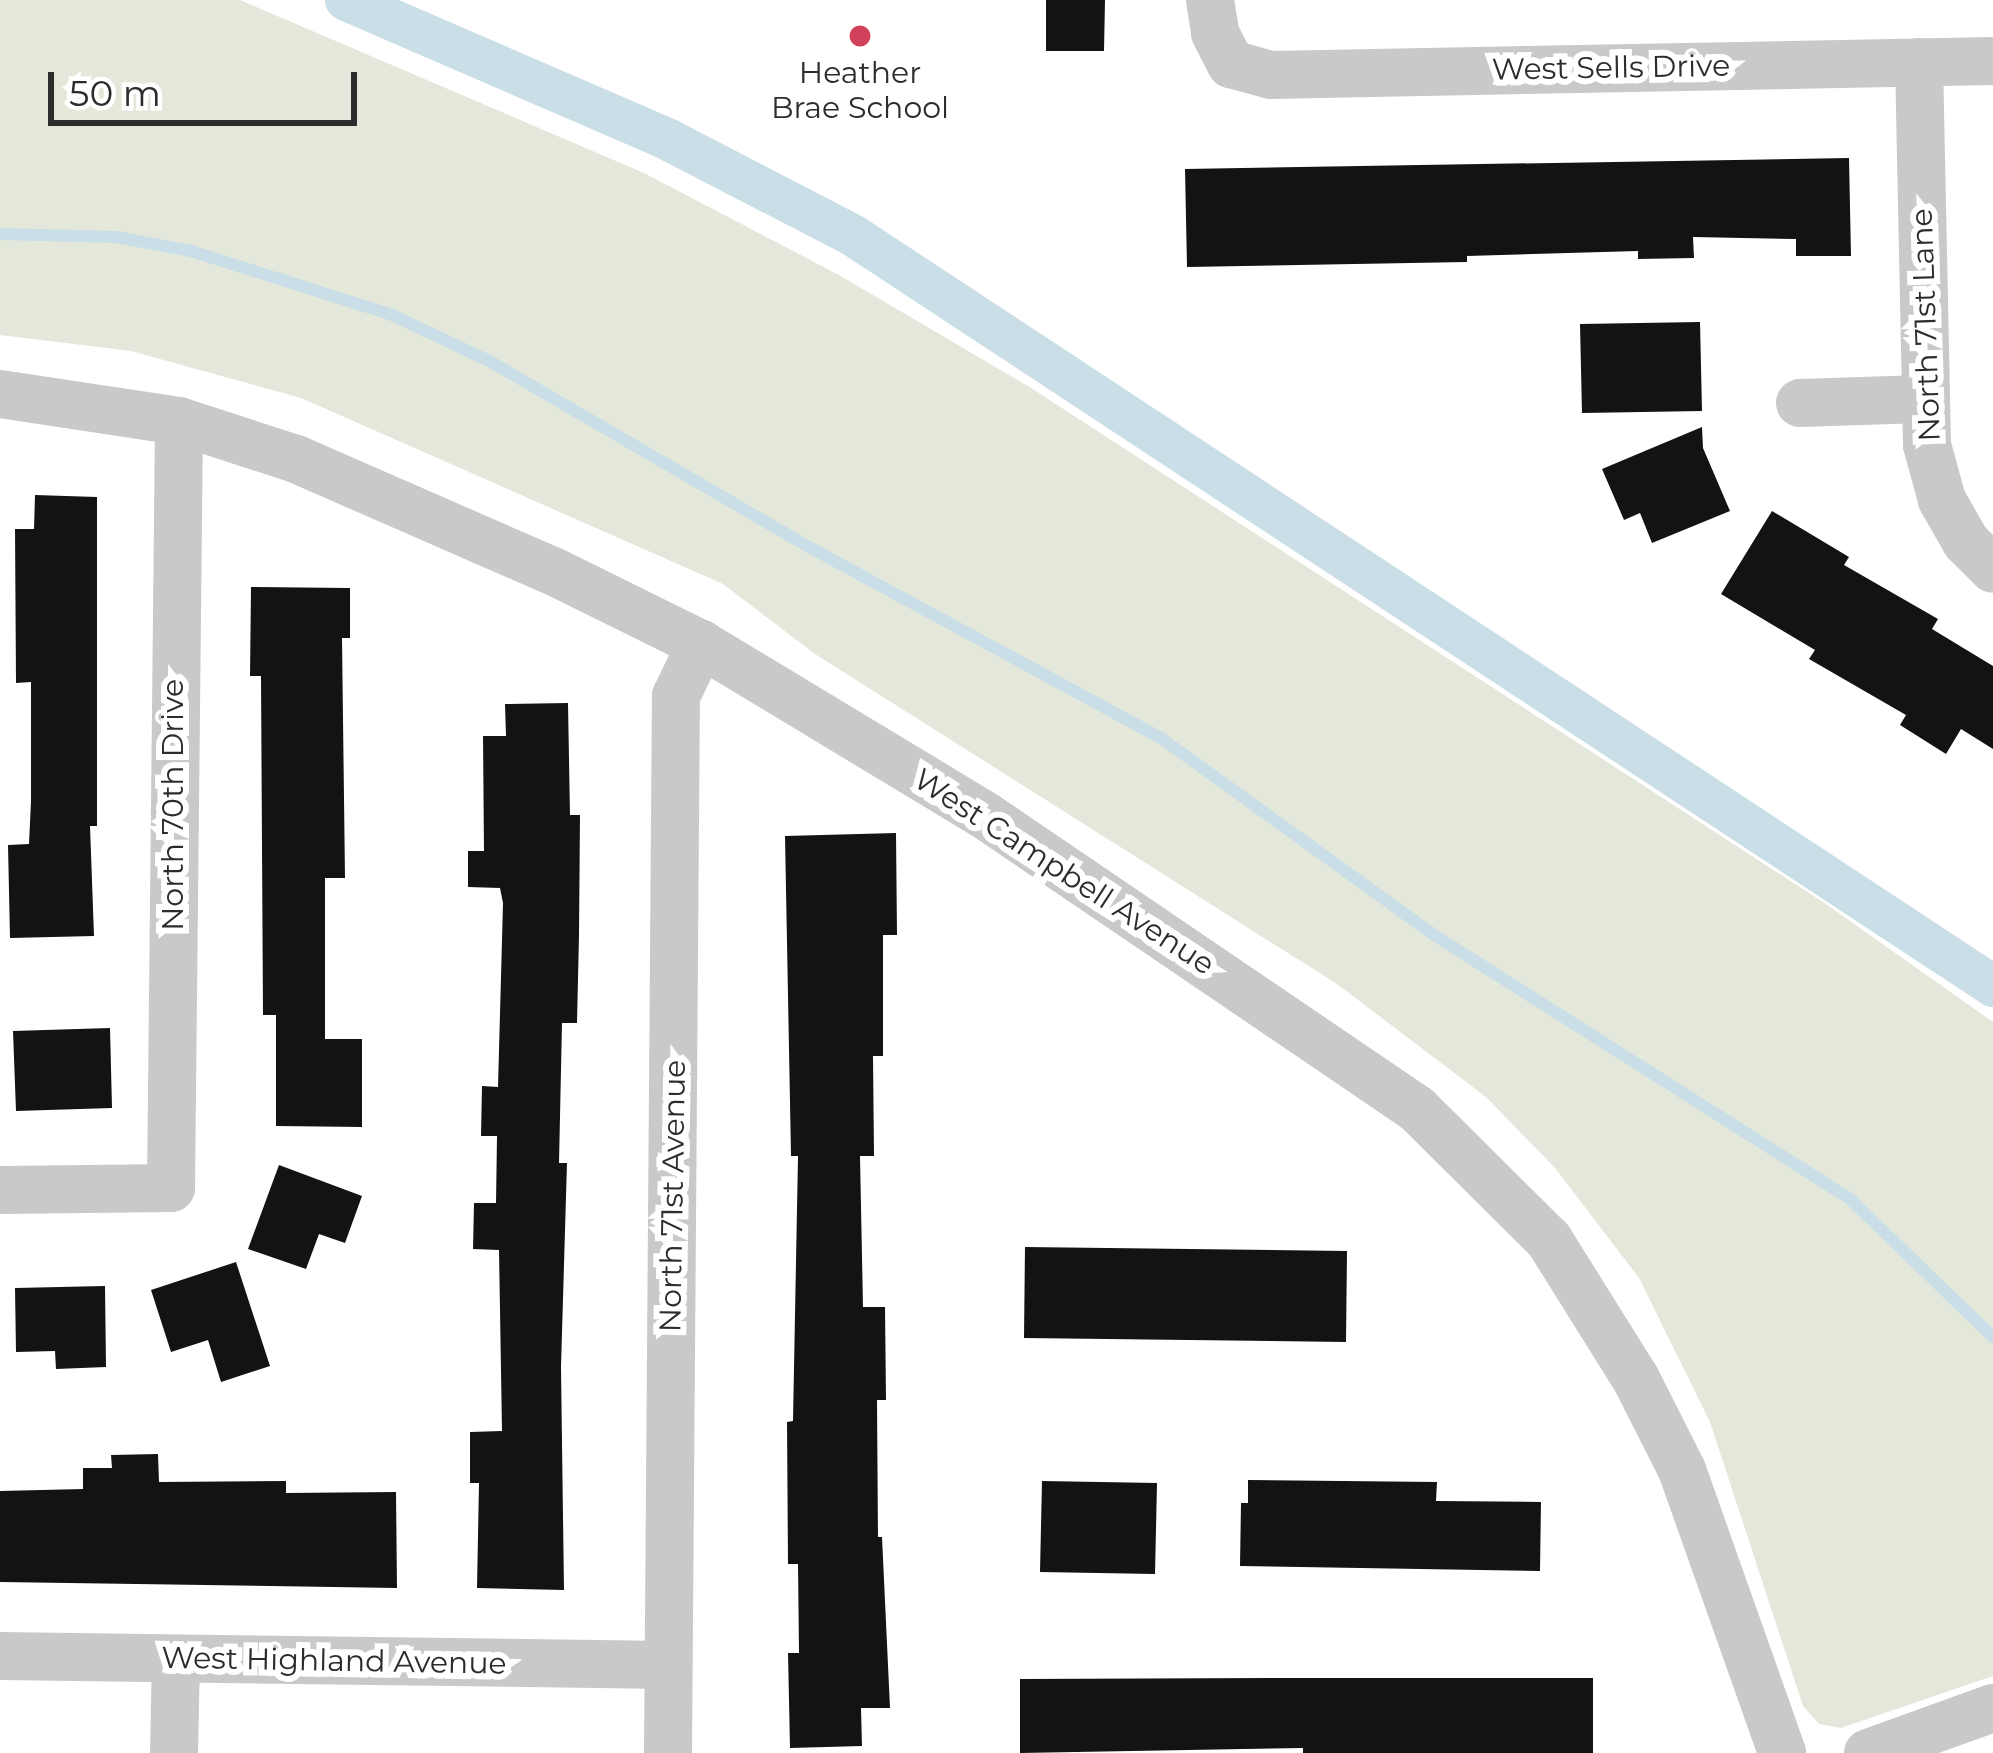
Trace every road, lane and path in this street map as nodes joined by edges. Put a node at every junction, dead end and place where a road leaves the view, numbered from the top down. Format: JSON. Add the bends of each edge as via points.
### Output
{"nodes":[{"id":1,"x":1210,"y":0,"type":"edge"},
{"id":2,"x":1993,"y":61,"type":"edge"},
{"id":3,"x":1919,"y":62,"type":"junction"},
{"id":4,"x":0,"y":394,"type":"edge"},
{"id":5,"x":1924,"y":399,"type":"junction"},
{"id":6,"x":1800,"y":403,"type":"dead end"},
{"id":7,"x":179,"y":421,"type":"junction"},
{"id":8,"x":1993,"y":569,"type":"edge"},
{"id":9,"x":700,"y":644,"type":"junction"},
{"id":10,"x":0,"y":1190,"type":"edge"},
{"id":11,"x":0,"y":1656,"type":"edge"},
{"id":12,"x":176,"y":1660,"type":"junction"},
{"id":13,"x":668,"y":1665,"type":"junction"},
{"id":14,"x":1993,"y":1708,"type":"edge"},
{"id":15,"x":174,"y":1753,"type":"edge"},
{"id":16,"x":668,"y":1753,"type":"edge"},
{"id":17,"x":1782,"y":1753,"type":"edge"},
{"id":18,"x":1868,"y":1753,"type":"edge"}],
"edges":[{"from":1,"to":3,"type":"street","name":"West Sells Drive","via":[[1232,64],[1270,75]]},
{"from":2,"to":3,"type":"street","name":"West Sells Drive"},
{"from":3,"to":5,"type":"street","name":"North 71st Lane"},
{"from":4,"to":7,"type":"street","name":"West Campbell Avenue"},
{"from":5,"to":6,"type":"street"},
{"from":5,"to":8,"type":"street","name":"North 71st Lane","via":[[1942,500]]},
{"from":7,"to":9,"type":"street","name":"West Campbell Avenue","via":[[296,459]]},
{"from":7,"to":10,"type":"street","name":"North 70th Drive","via":[[171,1188]]},
{"from":9,"to":13,"type":"street","name":"North 71st Avenue","via":[[676,696]]},
{"from":9,"to":17,"type":"street","name":"West Campbell Avenue","via":[[983,814],[1417,1109],[1494,1180],[1592,1300],[1646,1397],[1682,1470]]},
{"from":11,"to":12,"type":"street","name":"West Highland Avenue"},
{"from":12,"to":13,"type":"street","name":"West Highland Avenue"},
{"from":12,"to":15,"type":"street"},
{"from":13,"to":16,"type":"street","name":"North 71st Avenue"},
{"from":14,"to":18,"type":"street"}]}
